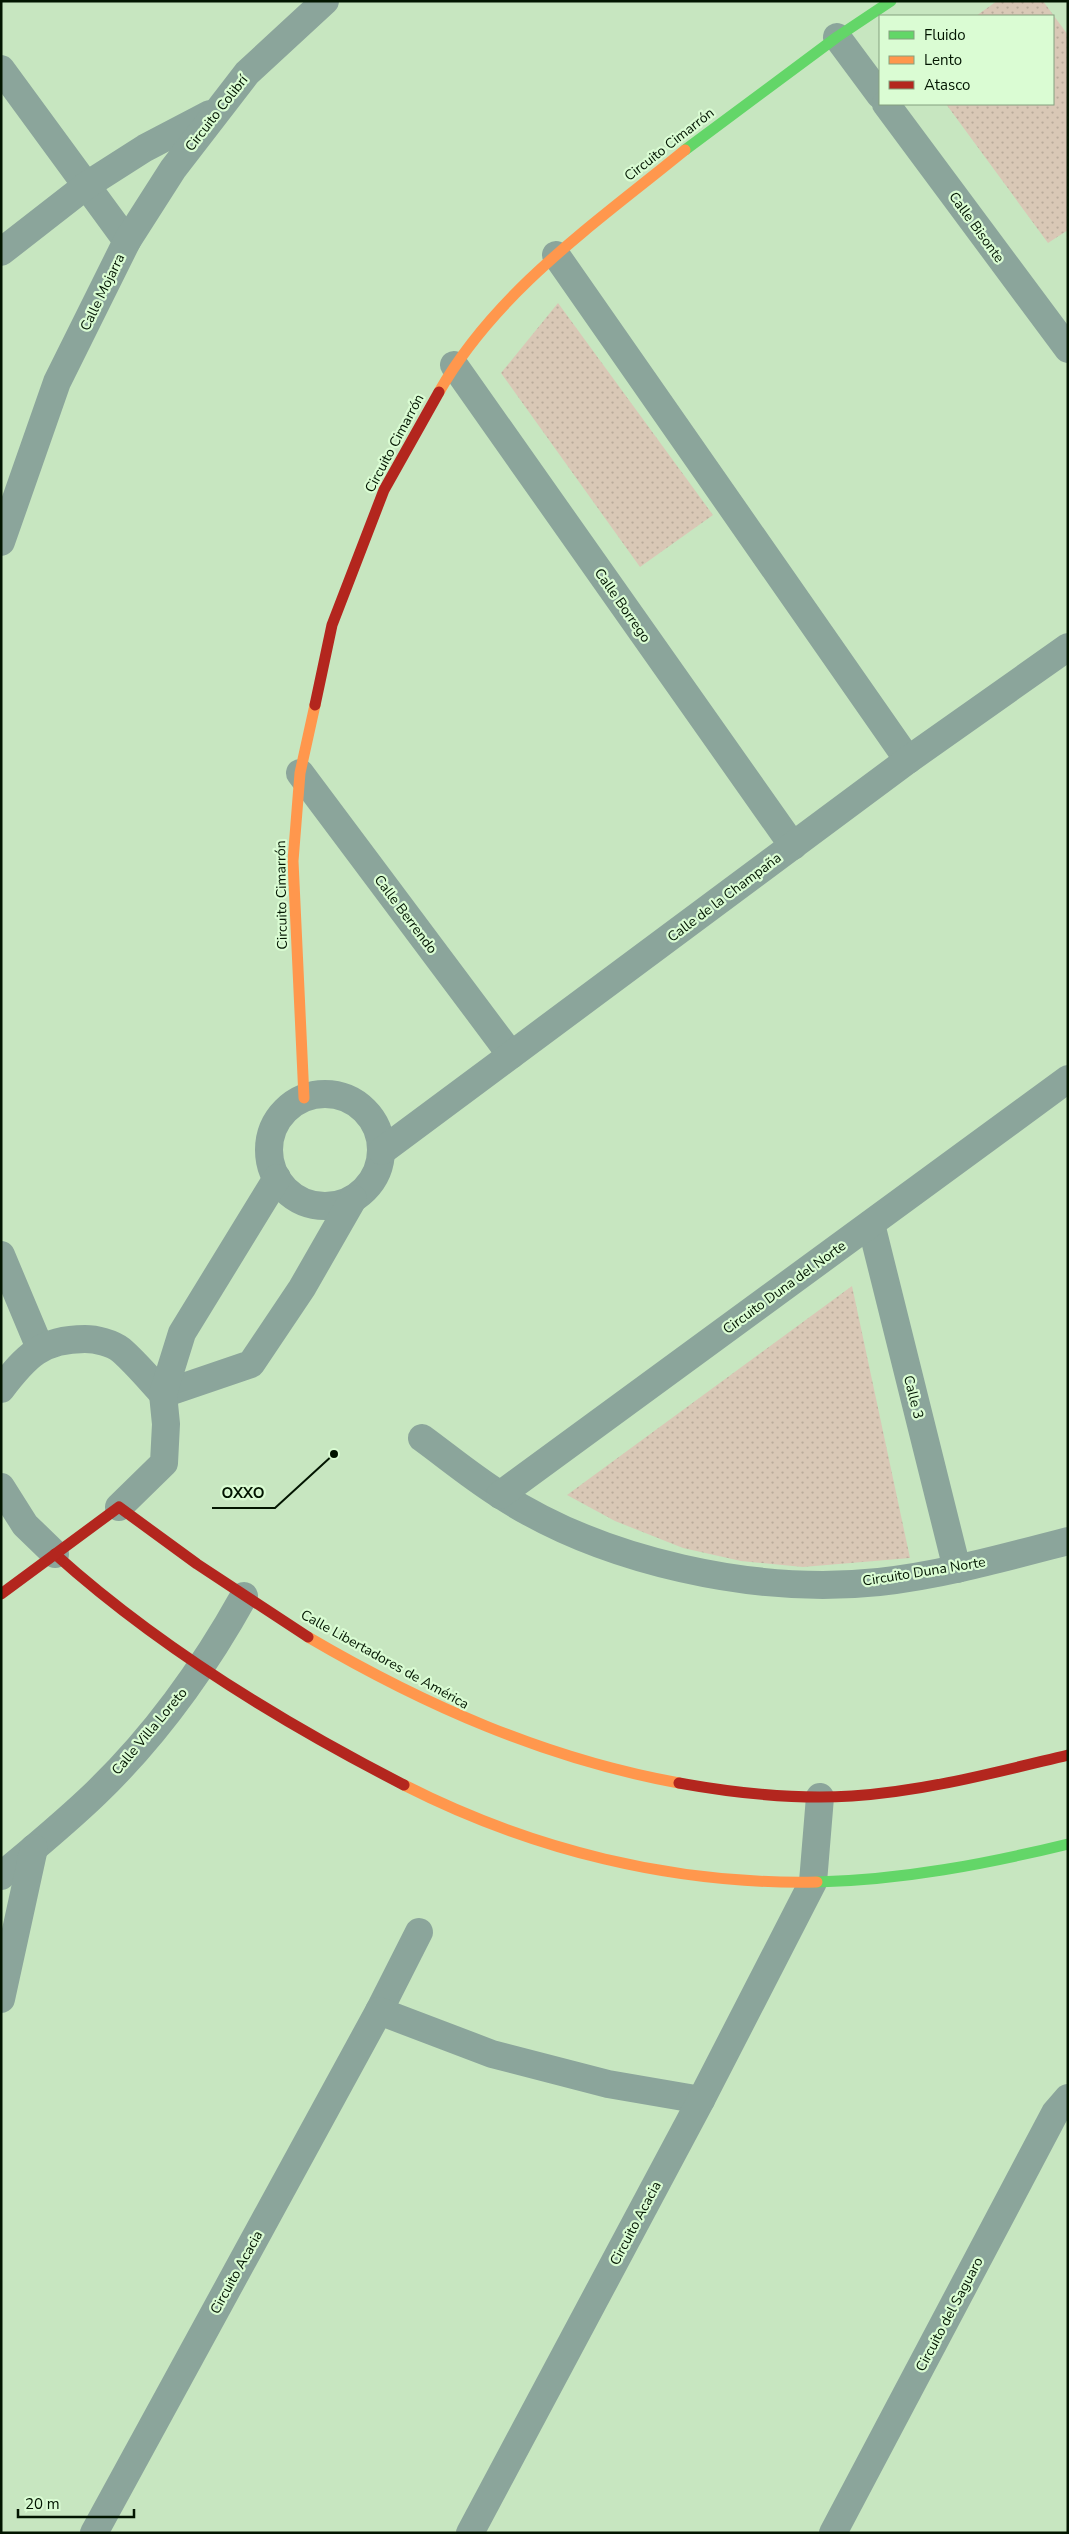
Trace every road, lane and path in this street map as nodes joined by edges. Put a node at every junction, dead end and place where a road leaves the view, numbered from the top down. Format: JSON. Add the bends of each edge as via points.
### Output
{"nodes":[{"id":1,"x":325,"y":1,"type":"edge"},
{"id":2,"x":891,"y":1,"type":"edge"},
{"id":3,"x":837,"y":37,"type":"junction"},
{"id":4,"x":1,"y":69,"type":"edge"},
{"id":5,"x":879,"y":94,"type":"edge"},
{"id":6,"x":887,"y":105,"type":"edge"},
{"id":7,"x":216,"y":111,"type":"junction"},
{"id":8,"x":87,"y":185,"type":"junction"},
{"id":9,"x":127,"y":241,"type":"junction"},
{"id":10,"x":1,"y":252,"type":"edge"},
{"id":11,"x":556,"y":255,"type":"junction"},
{"id":12,"x":1068,"y":349,"type":"edge"},
{"id":13,"x":454,"y":365,"type":"junction"},
{"id":14,"x":1,"y":542,"type":"edge"},
{"id":15,"x":1068,"y":647,"type":"edge"},
{"id":16,"x":908,"y":760,"type":"junction"},
{"id":17,"x":300,"y":773,"type":"junction"},
{"id":18,"x":793,"y":846,"type":"junction"},
{"id":19,"x":511,"y":1055,"type":"junction"},
{"id":20,"x":1068,"y":1079,"type":"edge"},
{"id":21,"x":304,"y":1098,"type":"junction"},
{"id":22,"x":382,"y":1151,"type":"junction"},
{"id":23,"x":278,"y":1178,"type":"junction"},
{"id":24,"x":353,"y":1199,"type":"junction"},
{"id":25,"x":871,"y":1224,"type":"junction"},
{"id":26,"x":1,"y":1255,"type":"edge"},
{"id":27,"x":40,"y":1348,"type":"junction"},
{"id":28,"x":1,"y":1389,"type":"edge"},
{"id":29,"x":164,"y":1394,"type":"junction"},
{"id":30,"x":422,"y":1438,"type":"dead end"},
{"id":31,"x":1,"y":1487,"type":"edge"},
{"id":32,"x":500,"y":1495,"type":"junction"},
{"id":33,"x":119,"y":1507,"type":"junction"},
{"id":34,"x":1068,"y":1541,"type":"edge"},
{"id":35,"x":55,"y":1554,"type":"junction"},
{"id":36,"x":957,"y":1569,"type":"junction"},
{"id":37,"x":1,"y":1594,"type":"edge"},
{"id":38,"x":244,"y":1596,"type":"junction"},
{"id":39,"x":202,"y":1666,"type":"junction"},
{"id":40,"x":1068,"y":1755,"type":"edge"},
{"id":41,"x":820,"y":1797,"type":"junction"},
{"id":42,"x":1068,"y":1844,"type":"edge"},
{"id":43,"x":34,"y":1848,"type":"junction"},
{"id":44,"x":1,"y":1876,"type":"edge"},
{"id":45,"x":813,"y":1882,"type":"junction"},
{"id":46,"x":419,"y":1932,"type":"dead end"},
{"id":47,"x":1,"y":1999,"type":"edge"},
{"id":48,"x":379,"y":2012,"type":"junction"},
{"id":49,"x":1068,"y":2098,"type":"edge"},
{"id":50,"x":701,"y":2100,"type":"junction"},
{"id":51,"x":94,"y":2533,"type":"edge"},
{"id":52,"x":470,"y":2533,"type":"edge"},
{"id":53,"x":833,"y":2533,"type":"edge"}],
"edges":[{"from":1,"to":7,"type":"street","name":"Circuito Colibrí","via":[[247,73]]},
{"from":2,"to":3,"type":"street","name":"Circuito Cimarrón"},
{"from":3,"to":5,"type":"street"},
{"from":3,"to":11,"type":"street","name":"Circuito Cimarrón","via":[[691,145]]},
{"from":4,"to":8,"type":"street","name":"Calle Mojarra"},
{"from":6,"to":12,"type":"street","name":"Calle Bisonte"},
{"from":7,"to":8,"type":"street","via":[[145,148]]},
{"from":7,"to":9,"type":"street","name":"Circuito Colibrí","via":[[173,169]]},
{"from":8,"to":9,"type":"street","name":"Calle Mojarra"},
{"from":8,"to":10,"type":"street"},
{"from":9,"to":14,"type":"street","name":"Calle Mojarra","via":[[57,382]]},
{"from":11,"to":13,"type":"street","name":"Circuito Cimarrón","via":[[498,310]]},
{"from":11,"to":16,"type":"street"},
{"from":13,"to":17,"type":"street","name":"Circuito Cimarrón","via":[[384,490],[332,626]]},
{"from":13,"to":18,"type":"street","name":"Calle Borrego"},
{"from":15,"to":16,"type":"street","name":"Calle de la Champaña"},
{"from":16,"to":18,"type":"street","name":"Calle de la Champaña"},
{"from":17,"to":19,"type":"street","name":"Calle Berrendo"},
{"from":17,"to":21,"type":"street","name":"Circuito Cimarrón","via":[[293,861]]},
{"from":18,"to":19,"type":"street","name":"Calle de la Champaña"},
{"from":19,"to":22,"type":"street","name":"Calle de la Champaña"},
{"from":20,"to":25,"type":"street","name":"Circuito Duna del Norte"},
{"from":21,"to":22,"type":"street","via":[[332,1094],[358,1104],[370,1116],[379,1133]]},
{"from":21,"to":23,"type":"street","via":[[291,1105],[272,1131],[270,1162]]},
{"from":22,"to":24,"type":"street","via":[[374,1179]]},
{"from":23,"to":24,"type":"street","via":[[289,1194],[309,1205],[332,1206]]},
{"from":23,"to":29,"type":"street","via":[[182,1333]]},
{"from":24,"to":29,"type":"street","via":[[302,1288],[252,1364]]},
{"from":25,"to":32,"type":"street","name":"Circuito Duna del Norte"},
{"from":25,"to":36,"type":"street","name":"Calle 3"},
{"from":26,"to":27,"type":"street"},
{"from":27,"to":28,"type":"street"},
{"from":27,"to":29,"type":"street","via":[[63,1339],[95,1339],[120,1349]]},
{"from":29,"to":33,"type":"street","via":[[164,1463]]},
{"from":30,"to":32,"type":"street","name":"Circuito Duna Norte"},
{"from":31,"to":35,"type":"street","via":[[25,1525]]},
{"from":32,"to":36,"type":"street","name":"Circuito Duna Norte","via":[[570,1532],[644,1559],[721,1576],[799,1584],[878,1582]]},
{"from":33,"to":35,"type":"street"},
{"from":33,"to":38,"type":"street","name":"Calle Libertadores de América","via":[[181,1555]]},
{"from":34,"to":36,"type":"street","name":"Circuito Duna Norte"},
{"from":35,"to":37,"type":"street"},
{"from":35,"to":39,"type":"street","via":[[118,1609]]},
{"from":38,"to":39,"type":"street","name":"Calle Villa Loreto"},
{"from":38,"to":41,"type":"street","name":"Calle Libertadores de América","via":[[334,1651],[442,1710],[505,1737],[571,1759],[646,1778],[726,1791]]},
{"from":39,"to":43,"type":"street","name":"Calle Villa Loreto","via":[[152,1732],[96,1793]]},
{"from":39,"to":45,"type":"street","via":[[387,1776],[466,1814],[553,1846],[615,1862],[689,1875]]},
{"from":40,"to":41,"type":"street","name":"Calle Libertadores de América","via":[[892,1792]]},
{"from":41,"to":45,"type":"street","name":"Circuito Acacia"},
{"from":42,"to":45,"type":"street","via":[[1007,1859],[897,1877]]},
{"from":43,"to":44,"type":"street","name":"Calle Villa Loreto"},
{"from":43,"to":47,"type":"street"},
{"from":45,"to":50,"type":"street","name":"Circuito Acacia"},
{"from":46,"to":48,"type":"street","name":"Circuito Acacia"},
{"from":48,"to":50,"type":"street","via":[[492,2054],[608,2084]]},
{"from":48,"to":51,"type":"street","name":"Circuito Acacia"},
{"from":49,"to":53,"type":"street","name":"Circuito del Saguaro","via":[[1055,2113]]},
{"from":50,"to":52,"type":"street","name":"Circuito Acacia"}]}
